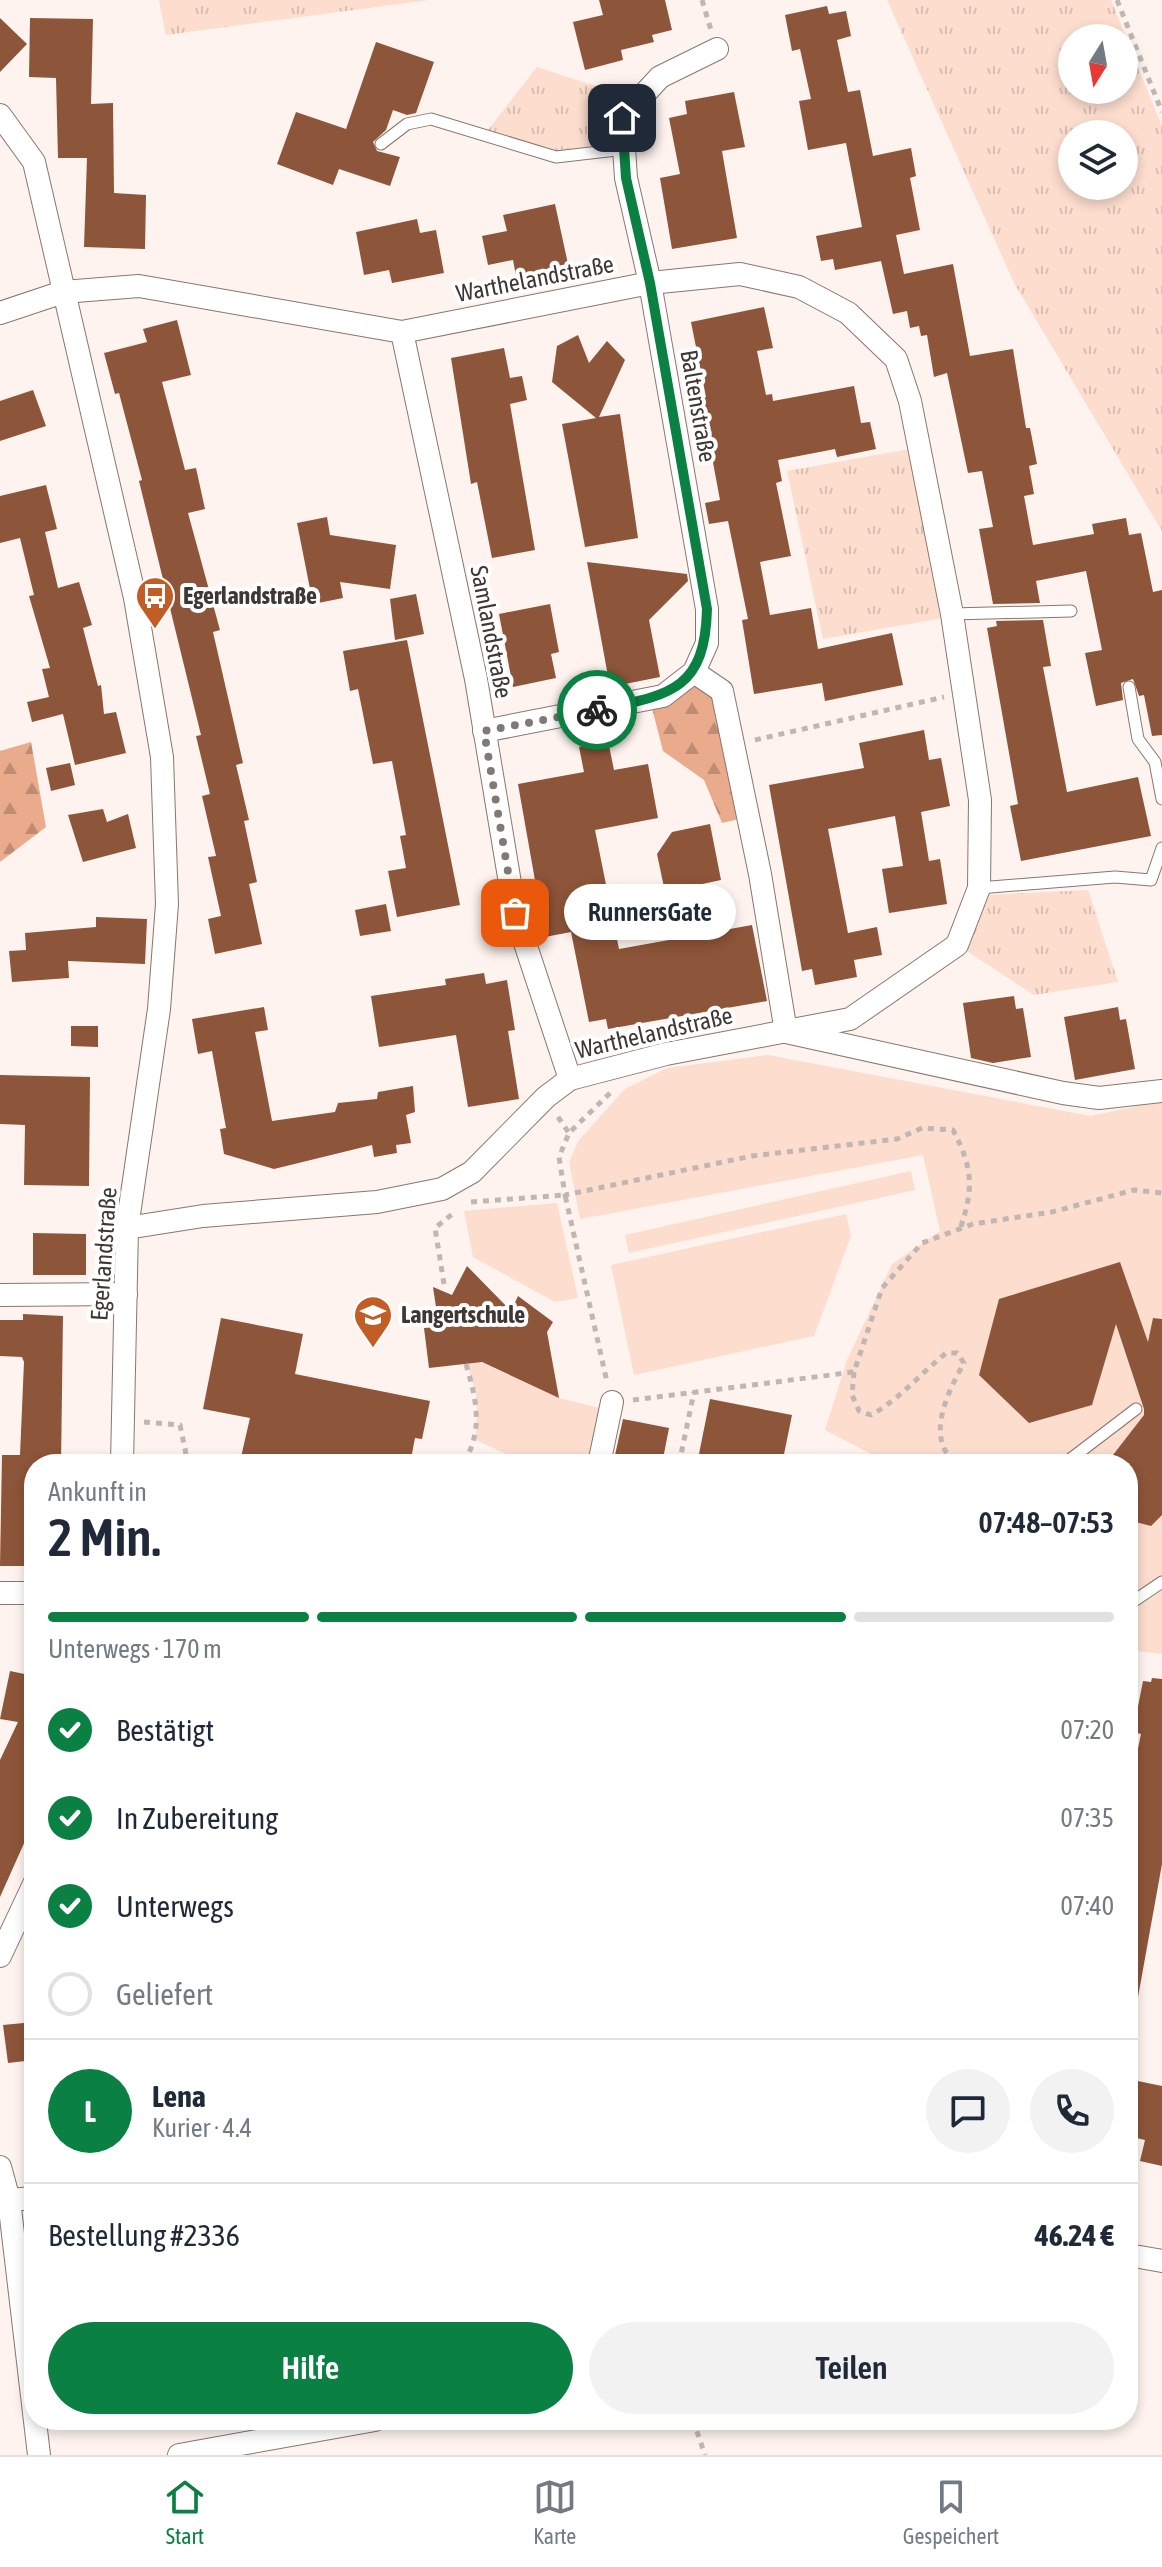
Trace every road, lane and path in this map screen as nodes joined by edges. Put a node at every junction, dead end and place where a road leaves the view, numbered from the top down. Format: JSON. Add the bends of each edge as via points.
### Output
{"nodes":[{"id":1,"x":1117,"y":0,"type":"edge"},
{"id":2,"x":717,"y":49,"type":"dead end"},
{"id":3,"x":1162,"y":112,"type":"edge"},
{"id":4,"x":0,"y":115,"type":"edge"},
{"id":5,"x":381,"y":144,"type":"dead end"},
{"id":6,"x":625,"y":149,"type":"junction"},
{"id":7,"x":650,"y":283,"type":"junction"},
{"id":8,"x":63,"y":292,"type":"junction"},
{"id":9,"x":0,"y":313,"type":"edge"},
{"id":10,"x":402,"y":332,"type":"junction"},
{"id":11,"x":1071,"y":611,"type":"dead end"},
{"id":12,"x":952,"y":614,"type":"junction"},
{"id":13,"x":694,"y":672,"type":"junction"},
{"id":14,"x":1129,"y":687,"type":"dead end"},
{"id":15,"x":965,"y":693,"type":"junction"},
{"id":16,"x":484,"y":731,"type":"junction"},
{"id":17,"x":734,"y":745,"type":"junction"},
{"id":18,"x":1162,"y":799,"type":"edge"},
{"id":19,"x":1162,"y":848,"type":"edge"},
{"id":20,"x":979,"y":888,"type":"junction"},
{"id":21,"x":786,"y":1032,"type":"junction"},
{"id":22,"x":570,"y":1079,"type":"junction"},
{"id":23,"x":612,"y":1091,"type":"dead end"},
{"id":24,"x":1162,"y":1091,"type":"edge"},
{"id":25,"x":1162,"y":1193,"type":"edge"},
{"id":26,"x":565,"y":1195,"type":"junction"},
{"id":27,"x":127,"y":1228,"type":"junction"},
{"id":28,"x":960,"y":1229,"type":"junction"},
{"id":29,"x":444,"y":1284,"type":"dead end"},
{"id":30,"x":126,"y":1294,"type":"junction"},
{"id":31,"x":0,"y":1295,"type":"edge"},
{"id":32,"x":466,"y":1364,"type":"dead end"},
{"id":33,"x":854,"y":1372,"type":"junction"},
{"id":34,"x":694,"y":1392,"type":"junction"},
{"id":35,"x":612,"y":1402,"type":"junction"},
{"id":36,"x":1136,"y":1409,"type":"dead end"},
{"id":37,"x":123,"y":1421,"type":"junction"},
{"id":38,"x":122,"y":1454,"type":"edge"},
{"id":39,"x":186,"y":1454,"type":"edge"},
{"id":40,"x":468,"y":1454,"type":"edge"},
{"id":41,"x":601,"y":1454,"type":"edge"},
{"id":42,"x":682,"y":1454,"type":"edge"},
{"id":43,"x":951,"y":1454,"type":"edge"},
{"id":44,"x":1077,"y":1454,"type":"edge"},
{"id":45,"x":1162,"y":1582,"type":"edge"},
{"id":46,"x":0,"y":1593,"type":"edge"},
{"id":47,"x":24,"y":1593,"type":"edge"},
{"id":48,"x":1138,"y":1598,"type":"edge"},
{"id":49,"x":24,"y":1905,"type":"edge"},
{"id":50,"x":0,"y":1956,"type":"edge"},
{"id":51,"x":0,"y":2167,"type":"edge"},
{"id":52,"x":24,"y":2199,"type":"edge"},
{"id":53,"x":9,"y":2200,"type":"junction"},
{"id":54,"x":1138,"y":2257,"type":"edge"},
{"id":55,"x":1162,"y":2261,"type":"edge"},
{"id":56,"x":24,"y":2328,"type":"edge"},
{"id":57,"x":36,"y":2430,"type":"edge"},
{"id":58,"x":319,"y":2430,"type":"edge"},
{"id":59,"x":696,"y":2430,"type":"edge"},
{"id":60,"x":39,"y":2455,"type":"edge"},
{"id":61,"x":179,"y":2455,"type":"edge"},
{"id":62,"x":705,"y":2455,"type":"edge"}],
"edges":[{"from":1,"to":3,"type":"path"},
{"from":2,"to":6,"type":"street","name":"Baltenstraße","via":[[660,77],[622,118]]},
{"from":4,"to":8,"type":"street","name":"Egerlandstraße","via":[[34,162]]},
{"from":5,"to":6,"type":"lane","via":[[407,124],[431,119],[556,157]]},
{"from":6,"to":7,"type":"street","name":"Baltenstraße","via":[[626,178]]},
{"from":7,"to":10,"type":"street","name":"Warthelandstraße"},
{"from":7,"to":12,"type":"street","name":"Warthelandstraße","via":[[740,274],[799,287],[848,313],[896,359],[910,401]]},
{"from":7,"to":13,"type":"street","name":"Baltenstraße","via":[[707,609],[707,643]]},
{"from":8,"to":9,"type":"street","name":"Warthelandstraße"},
{"from":8,"to":10,"type":"street","name":"Warthelandstraße","via":[[139,286]]},
{"from":8,"to":27,"type":"street","name":"Egerlandstraße","via":[[135,598],[162,757],[167,904],[160,994]]},
{"from":10,"to":16,"type":"street","name":"Samlandstraße"},
{"from":11,"to":12,"type":"lane"},
{"from":12,"to":15,"type":"street","name":"Warthelandstraße"},
{"from":13,"to":16,"type":"street","via":[[663,696]]},
{"from":13,"to":17,"type":"street","via":[[722,691]]},
{"from":14,"to":18,"type":"lane","via":[[1138,739],[1155,762]]},
{"from":15,"to":17,"type":"path"},
{"from":15,"to":20,"type":"street","name":"Warthelandstraße","via":[[980,800]]},
{"from":16,"to":22,"type":"street","name":"Samlandstraße","via":[[515,913]]},
{"from":17,"to":21,"type":"street"},
{"from":19,"to":20,"type":"lane","via":[[1151,880],[1115,877]]},
{"from":20,"to":21,"type":"street","name":"Warthelandstraße","via":[[957,945],[850,1019]]},
{"from":21,"to":22,"type":"street","name":"Warthelandstraße","via":[[666,1054]]},
{"from":21,"to":24,"type":"street","via":[[1063,1093],[1099,1098]]},
{"from":22,"to":27,"type":"street","name":"Warthelandstraße","via":[[472,1172],[442,1189],[377,1202],[203,1216]]},
{"from":23,"to":26,"type":"path","via":[[569,1133],[559,1157]]},
{"from":25,"to":28,"type":"path","via":[[1134,1190]]},
{"from":26,"to":28,"type":"path","via":[[752,1156],[897,1139],[922,1128],[953,1130],[968,1158],[971,1199]]},
{"from":26,"to":29,"type":"path","via":[[466,1202],[435,1228]]},
{"from":26,"to":35,"type":"path"},
{"from":27,"to":30,"type":"street","name":"Egerlandstraße"},
{"from":28,"to":33,"type":"path","via":[[922,1243],[882,1288]]},
{"from":30,"to":31,"type":"street"},
{"from":30,"to":37,"type":"street","name":"Egerlandstraße"},
{"from":32,"to":40,"type":"path","via":[[477,1399],[476,1440]]},
{"from":33,"to":34,"type":"path"},
{"from":33,"to":43,"type":"path","via":[[852,1395],[859,1411],[871,1415],[896,1402],[908,1384],[946,1353],[957,1353],[964,1363],[947,1393],[941,1418],[942,1440]]},
{"from":34,"to":35,"type":"path"},
{"from":34,"to":42,"type":"path"},
{"from":35,"to":41,"type":"street"},
{"from":36,"to":44,"type":"lane"},
{"from":37,"to":38,"type":"street","name":"Egerlandstraße"},
{"from":37,"to":39,"type":"path","via":[[180,1425]]},
{"from":45,"to":48,"type":"lane"},
{"from":46,"to":47,"type":"street"},
{"from":49,"to":50,"type":"street"},
{"from":51,"to":53,"type":"street"},
{"from":52,"to":53,"type":"street"},
{"from":53,"to":56,"type":"street"},
{"from":54,"to":55,"type":"street"},
{"from":57,"to":60,"type":"street"},
{"from":58,"to":61,"type":"street"},
{"from":59,"to":62,"type":"path"}]}
